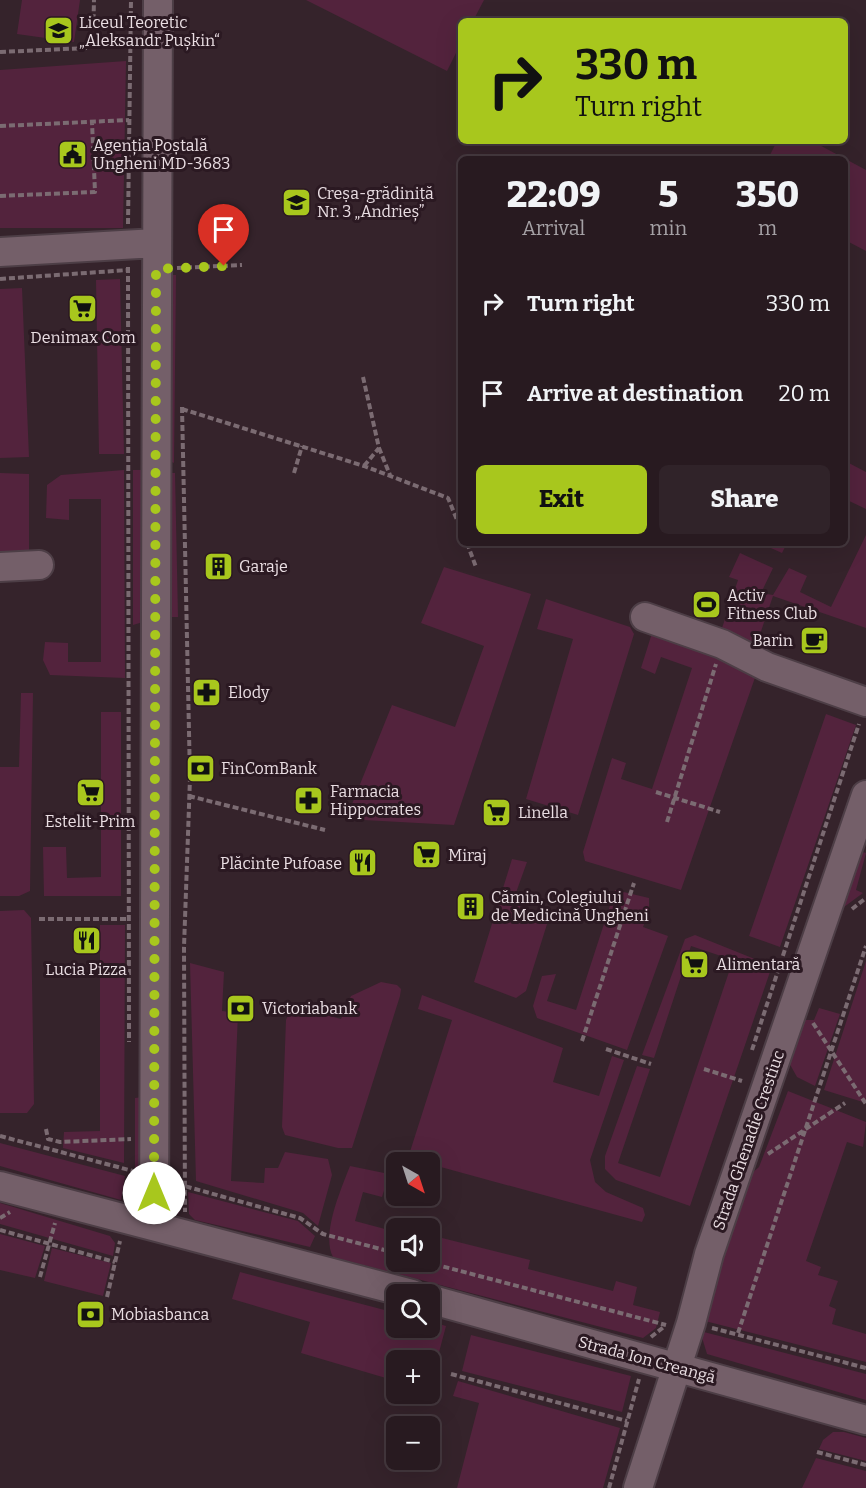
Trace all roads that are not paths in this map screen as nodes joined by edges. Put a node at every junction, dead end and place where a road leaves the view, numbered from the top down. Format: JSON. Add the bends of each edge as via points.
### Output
{"nodes":[{"id":1,"x":158,"y":0,"type":"edge"},
{"id":2,"x":0,"y":252,"type":"edge"},
{"id":3,"x":170,"y":263,"type":"junction"},
{"id":4,"x":39,"y":566,"type":"dead end"},
{"id":5,"x":0,"y":567,"type":"edge"},
{"id":6,"x":645,"y":617,"type":"dead end"},
{"id":7,"x":866,"y":702,"type":"edge"},
{"id":8,"x":866,"y":795,"type":"edge"},
{"id":9,"x":0,"y":1186,"type":"edge"},
{"id":10,"x":154,"y":1226,"type":"junction"},
{"id":11,"x":386,"y":1287,"type":"edge"},
{"id":12,"x":440,"y":1302,"type":"edge"},
{"id":13,"x":677,"y":1368,"type":"junction"},
{"id":14,"x":866,"y":1420,"type":"edge"},
{"id":15,"x":638,"y":1488,"type":"edge"}],
"edges":[{"from":1,"to":3,"type":"street"},
{"from":2,"to":3,"type":"street"},
{"from":3,"to":10,"type":"street","via":[[141,918],[138,1176]]},
{"from":4,"to":5,"type":"street"},
{"from":6,"to":7,"type":"street"},
{"from":8,"to":13,"type":"street","name":"Strada Ghenadie Crestiuc","via":[[781,1004],[735,1176],[709,1254],[678,1324]]},
{"from":9,"to":10,"type":"street"},
{"from":10,"to":11,"type":"street"},
{"from":12,"to":13,"type":"street","name":"Strada Ion Creangă"},
{"from":13,"to":14,"type":"street","name":"Strada Ion Creangă"},
{"from":13,"to":15,"type":"street","name":"Strada Ghenadie Crestiuc"}]}
